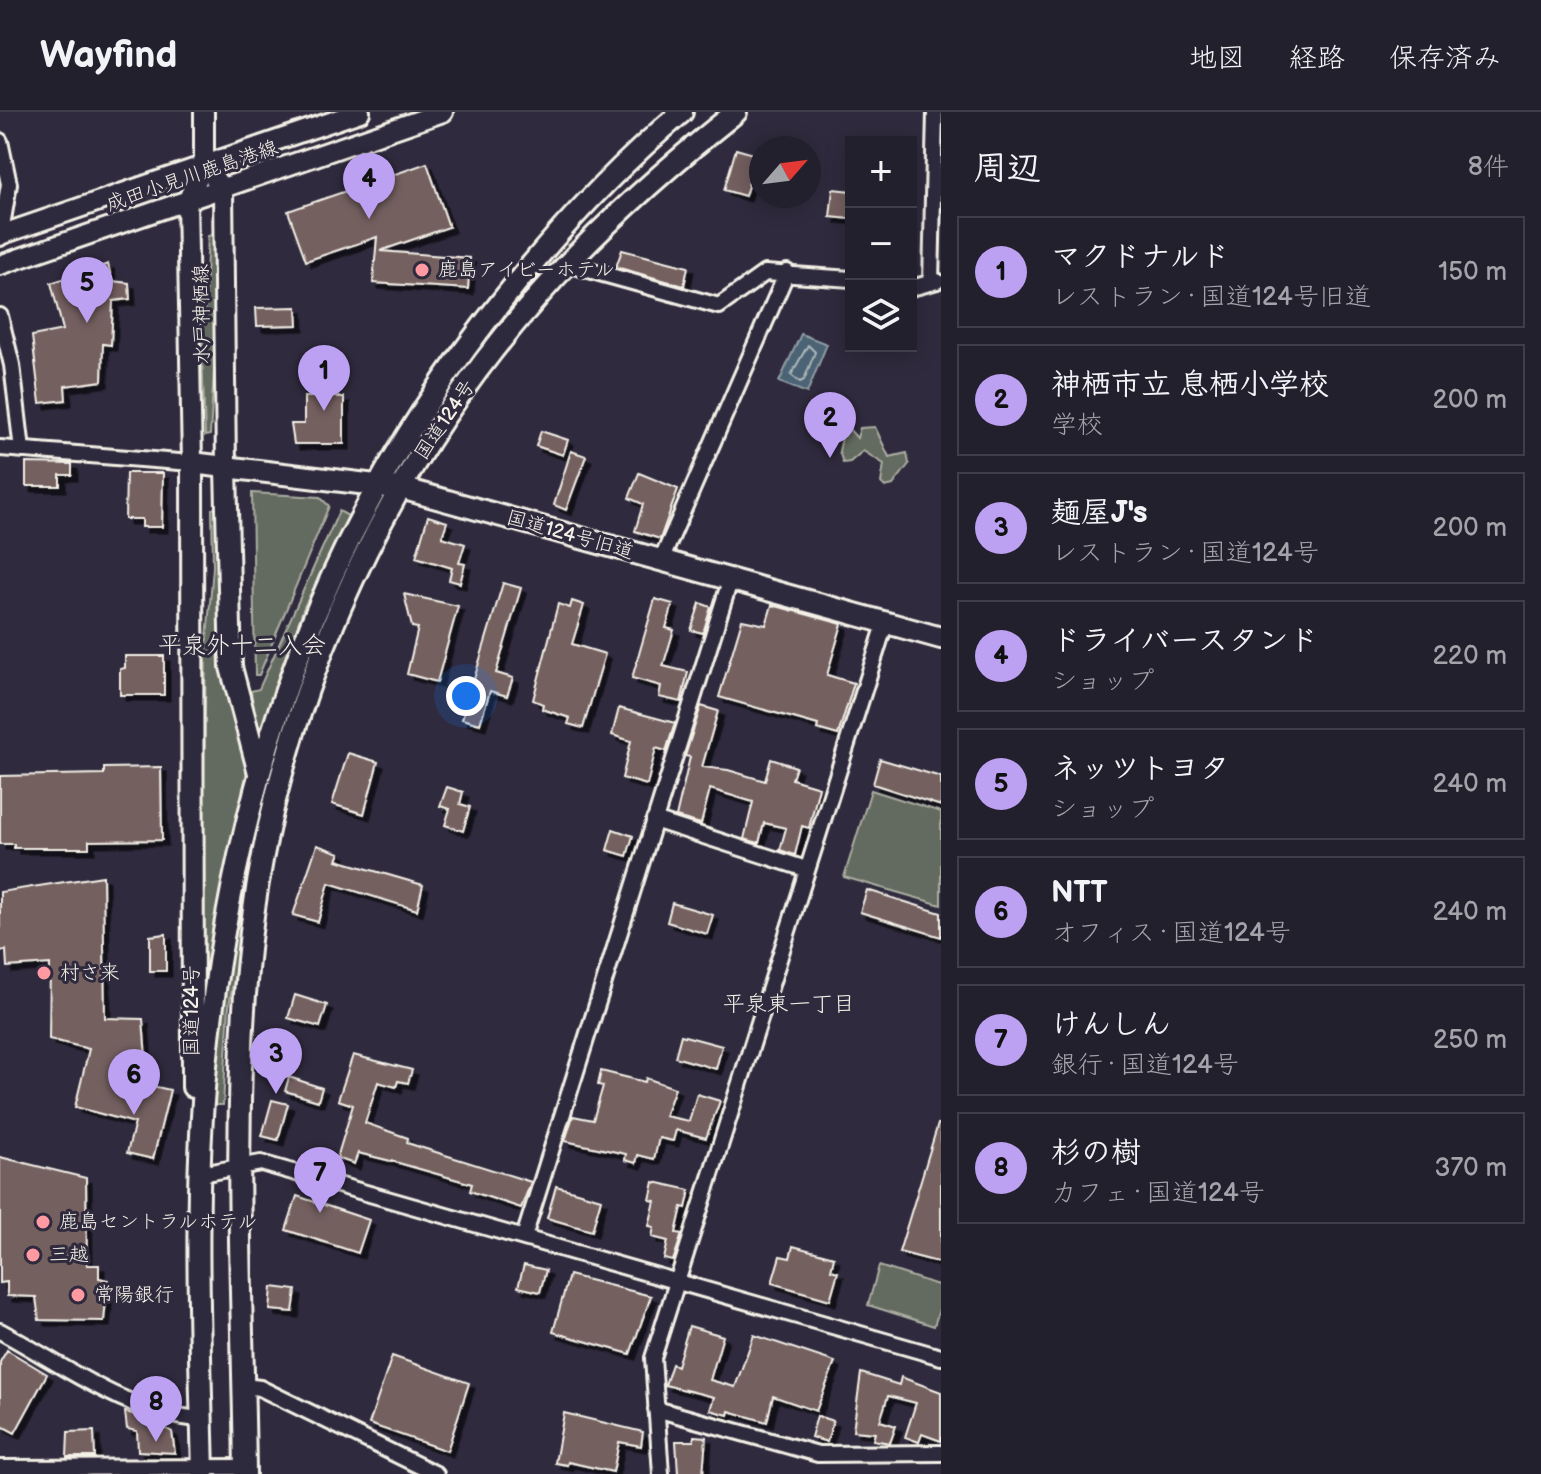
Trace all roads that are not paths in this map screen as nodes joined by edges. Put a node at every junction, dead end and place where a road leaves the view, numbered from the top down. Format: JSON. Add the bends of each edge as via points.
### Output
{"nodes":[{"id":1,"x":204,"y":112,"type":"edge"},
{"id":2,"x":360,"y":112,"type":"edge"},
{"id":3,"x":443,"y":112,"type":"edge"},
{"id":4,"x":682,"y":112,"type":"edge"},
{"id":5,"x":736,"y":112,"type":"edge"},
{"id":6,"x":935,"y":112,"type":"edge"},
{"id":7,"x":0,"y":141,"type":"edge"},
{"id":8,"x":204,"y":165,"type":"junction"},
{"id":9,"x":223,"y":189,"type":"junction"},
{"id":10,"x":187,"y":201,"type":"junction"},
{"id":11,"x":0,"y":236,"type":"edge"},
{"id":12,"x":567,"y":264,"type":"junction"},
{"id":13,"x":0,"y":265,"type":"edge"},
{"id":14,"x":787,"y":272,"type":"junction"},
{"id":15,"x":845,"y":278,"type":"edge"},
{"id":16,"x":936,"y":281,"type":"edge"},
{"id":17,"x":0,"y":316,"type":"edge"},
{"id":18,"x":0,"y":448,"type":"edge"},
{"id":19,"x":22,"y":450,"type":"junction"},
{"id":20,"x":192,"y":463,"type":"junction"},
{"id":21,"x":226,"y":469,"type":"junction"},
{"id":22,"x":377,"y":482,"type":"junction"},
{"id":23,"x":401,"y":488,"type":"junction"},
{"id":24,"x":661,"y":561,"type":"junction"},
{"id":25,"x":730,"y":581,"type":"junction"},
{"id":26,"x":885,"y":624,"type":"junction"},
{"id":27,"x":941,"y":638,"type":"edge"},
{"id":28,"x":258,"y":771,"type":"junction"},
{"id":29,"x":273,"y":807,"type":"junction"},
{"id":30,"x":654,"y":820,"type":"junction"},
{"id":31,"x":806,"y":869,"type":"junction"},
{"id":32,"x":241,"y":1166,"type":"junction"},
{"id":33,"x":201,"y":1174,"type":"junction"},
{"id":34,"x":524,"y":1237,"type":"junction"},
{"id":35,"x":677,"y":1282,"type":"junction"},
{"id":36,"x":0,"y":1331,"type":"edge"},
{"id":37,"x":941,"y":1357,"type":"edge"},
{"id":38,"x":244,"y":1386,"type":"junction"},
{"id":39,"x":656,"y":1409,"type":"junction"},
{"id":40,"x":203,"y":1419,"type":"junction"},
{"id":41,"x":941,"y":1453,"type":"edge"},
{"id":42,"x":0,"y":1468,"type":"edge"},
{"id":43,"x":203,"y":1470,"type":"edge"},
{"id":44,"x":245,"y":1470,"type":"edge"},
{"id":45,"x":436,"y":1474,"type":"edge"},
{"id":46,"x":661,"y":1474,"type":"edge"}],
"edges":[{"from":1,"to":8,"type":"main road","name":"水戸神栖線"},
{"from":2,"to":8,"type":"main road","name":"成田小見川鹿島港線"},
{"from":3,"to":9,"type":"main road","name":"成田小見川鹿島港線"},
{"from":4,"to":22,"type":"highway","name":"国道124号","via":[[545,248],[439,382]]},
{"from":5,"to":12,"type":"highway","name":"国道124号","via":[[654,180]]},
{"from":6,"to":16,"type":"street"},
{"from":7,"to":11,"type":"street","via":[[9,184]]},
{"from":8,"to":9,"type":"main road"},
{"from":8,"to":10,"type":"main road","name":"水戸神栖線"},
{"from":8,"to":11,"type":"main road","name":"成田小見川鹿島港線"},
{"from":9,"to":10,"type":"main road","name":"成田小見川鹿島港線"},
{"from":9,"to":21,"type":"main road","name":"水戸神栖線"},
{"from":10,"to":13,"type":"main road","name":"成田小見川鹿島港線"},
{"from":10,"to":20,"type":"main road","name":"水戸神栖線"},
{"from":12,"to":14,"type":"street","via":[[719,306],[765,273]]},
{"from":12,"to":23,"type":"highway","name":"国道124号","via":[[481,366]]},
{"from":14,"to":15,"type":"street"},
{"from":14,"to":24,"type":"street"},
{"from":17,"to":19,"type":"street"},
{"from":18,"to":19,"type":"street"},
{"from":19,"to":20,"type":"street"},
{"from":20,"to":21,"type":"highway","name":"国道124号旧道"},
{"from":20,"to":33,"type":"highway","name":"国道124号","via":[[192,1070]]},
{"from":21,"to":22,"type":"highway","name":"国道124号旧道"},
{"from":21,"to":28,"type":"highway","name":"国道124号","via":[[231,667]]},
{"from":22,"to":23,"type":"highway","name":"国道124号旧道"},
{"from":22,"to":28,"type":"highway","name":"国道124号","via":[[315,615]]},
{"from":23,"to":24,"type":"highway","name":"国道124号旧道"},
{"from":23,"to":29,"type":"highway","name":"国道124号","via":[[335,623],[307,693]]},
{"from":24,"to":25,"type":"highway","name":"国道124号旧道"},
{"from":25,"to":26,"type":"highway","name":"国道124号旧道"},
{"from":25,"to":30,"type":"street"},
{"from":26,"to":27,"type":"highway","name":"国道124号旧道"},
{"from":26,"to":31,"type":"street"},
{"from":28,"to":29,"type":"highway","name":"国道124号"},
{"from":28,"to":33,"type":"highway","name":"国道124号","via":[[217,967]]},
{"from":29,"to":32,"type":"highway","name":"国道124号","via":[[247,965],[240,1055]]},
{"from":30,"to":31,"type":"street"},
{"from":30,"to":34,"type":"street"},
{"from":31,"to":35,"type":"street"},
{"from":32,"to":33,"type":"street"},
{"from":32,"to":34,"type":"street","via":[[279,1167]]},
{"from":32,"to":38,"type":"highway","name":"国道124号"},
{"from":33,"to":40,"type":"highway","name":"国道124号"},
{"from":34,"to":35,"type":"street"},
{"from":35,"to":37,"type":"street"},
{"from":35,"to":39,"type":"street","via":[[653,1358]]},
{"from":36,"to":40,"type":"street","via":[[141,1407]]},
{"from":38,"to":44,"type":"highway","name":"国道124号"},
{"from":38,"to":45,"type":"street","via":[[260,1388]]},
{"from":39,"to":41,"type":"street","via":[[818,1454]]},
{"from":39,"to":46,"type":"street"},
{"from":40,"to":43,"type":"highway","name":"国道124号"},
{"from":42,"to":43,"type":"street"},
{"from":43,"to":44,"type":"street"}]}
